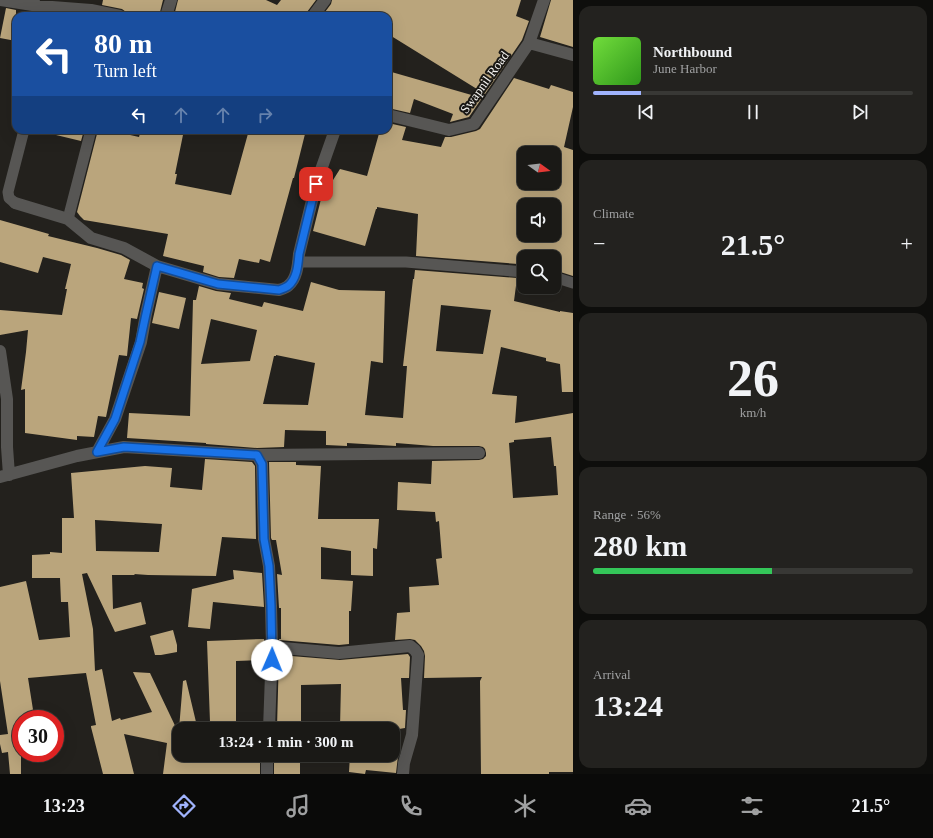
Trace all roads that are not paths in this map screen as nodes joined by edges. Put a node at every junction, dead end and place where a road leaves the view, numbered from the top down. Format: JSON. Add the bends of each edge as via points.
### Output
{"nodes":[{"id":1,"x":0,"y":0,"type":"edge"},
{"id":2,"x":171,"y":0,"type":"edge"},
{"id":3,"x":325,"y":0,"type":"edge"},
{"id":4,"x":543,"y":0,"type":"edge"},
{"id":5,"x":101,"y":12,"type":"edge"},
{"id":6,"x":167,"y":12,"type":"edge"},
{"id":7,"x":316,"y":12,"type":"edge"},
{"id":8,"x":529,"y":43,"type":"junction"},
{"id":9,"x":573,"y":55,"type":"edge"},
{"id":10,"x":392,"y":116,"type":"edge"},
{"id":11,"x":23,"y":134,"type":"edge"},
{"id":12,"x":90,"y":134,"type":"edge"},
{"id":13,"x":334,"y":134,"type":"edge"},
{"id":14,"x":15,"y":203,"type":"joint"},
{"id":15,"x":68,"y":219,"type":"junction"},
{"id":16,"x":298,"y":262,"type":"junction"},
{"id":17,"x":157,"y":266,"type":"junction"},
{"id":18,"x":517,"y":271,"type":"edge"},
{"id":19,"x":561,"y":279,"type":"edge"},
{"id":20,"x":573,"y":283,"type":"edge"},
{"id":21,"x":0,"y":351,"type":"edge"},
{"id":22,"x":97,"y":452,"type":"junction"},
{"id":23,"x":479,"y":453,"type":"dead end"},
{"id":24,"x":257,"y":455,"type":"junction"},
{"id":25,"x":4,"y":476,"type":"edge"},
{"id":26,"x":272,"y":647,"type":"junction"},
{"id":27,"x":269,"y":722,"type":"edge"},
{"id":28,"x":268,"y":762,"type":"edge"},
{"id":29,"x":267,"y":774,"type":"edge"},
{"id":30,"x":403,"y":774,"type":"edge"}],
"edges":[{"from":1,"to":5,"type":"street"},
{"from":2,"to":6,"type":"street"},
{"from":3,"to":7,"type":"street"},
{"from":4,"to":8,"type":"street","name":"Swapnil Road"},
{"from":8,"to":9,"type":"street"},
{"from":8,"to":10,"type":"street","name":"Swapnil Road","via":[[474,124],[449,130]]},
{"from":11,"to":14,"type":"lane","via":[[8,192],[9,198]]},
{"from":12,"to":15,"type":"lane"},
{"from":13,"to":16,"type":"street","via":[[316,184]]},
{"from":14,"to":15,"type":"street"},
{"from":15,"to":17,"type":"street","via":[[91,238],[124,248]]},
{"from":16,"to":17,"type":"street","via":[[294,280],[279,290],[218,284]]},
{"from":16,"to":18,"type":"lane","via":[[406,262]]},
{"from":17,"to":22,"type":"street","via":[[138,348],[115,419]]},
{"from":19,"to":20,"type":"lane"},
{"from":21,"to":25,"type":"street","via":[[7,399]]},
{"from":22,"to":24,"type":"street","via":[[124,447]]},
{"from":22,"to":25,"type":"street"},
{"from":23,"to":24,"type":"street"},
{"from":24,"to":26,"type":"street","via":[[262,464],[264,539],[269,572]]},
{"from":26,"to":27,"type":"street"},
{"from":26,"to":30,"type":"street","via":[[339,653],[410,646],[415,650],[418,655],[415,706],[412,735]]},
{"from":28,"to":29,"type":"street"}]}
